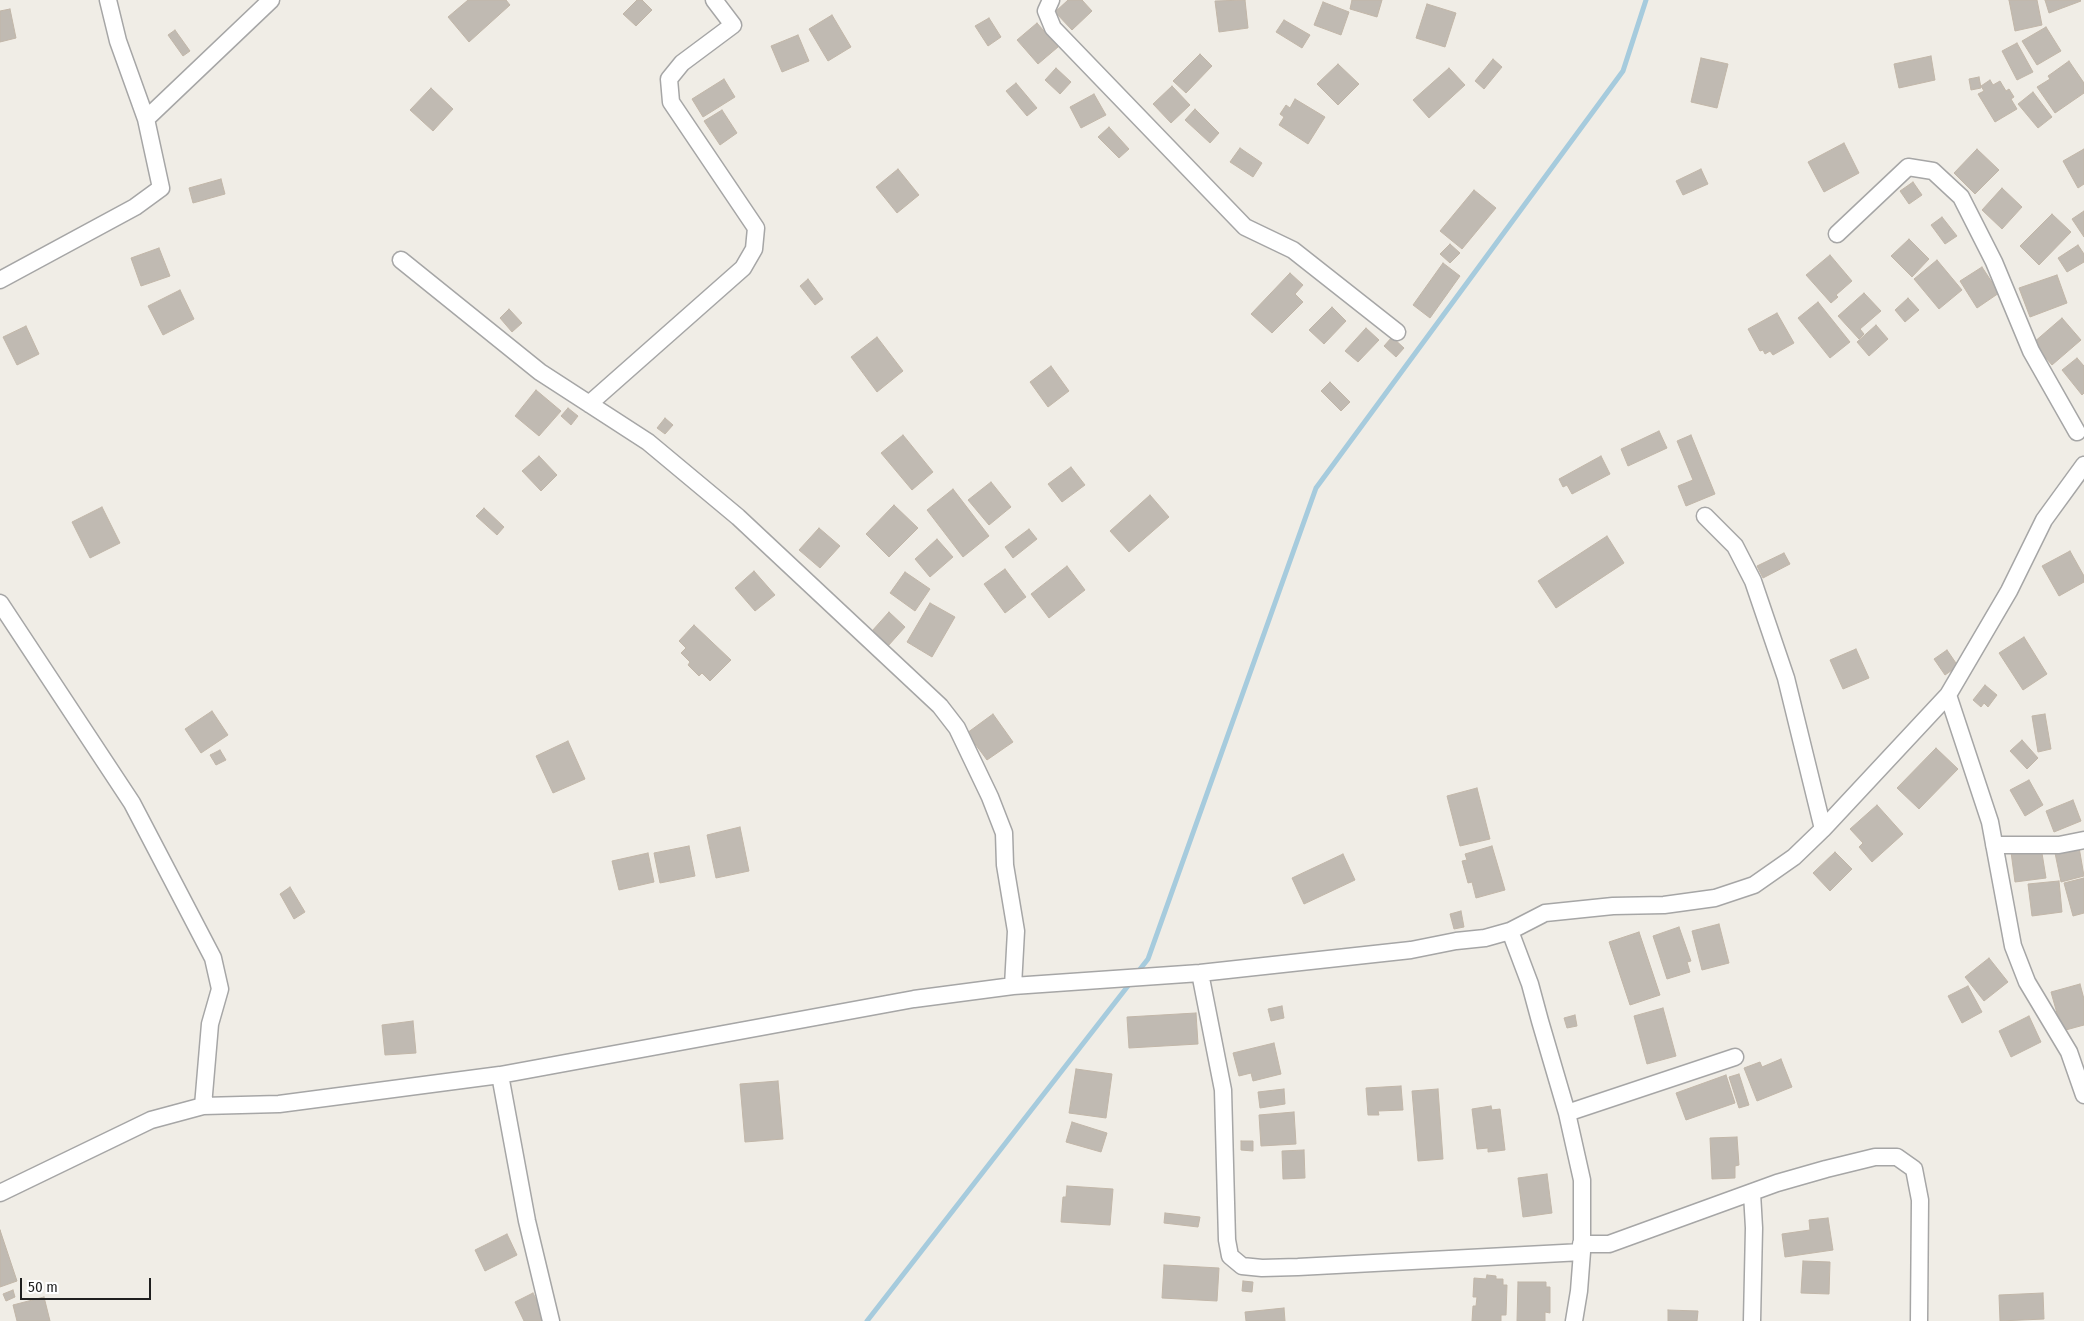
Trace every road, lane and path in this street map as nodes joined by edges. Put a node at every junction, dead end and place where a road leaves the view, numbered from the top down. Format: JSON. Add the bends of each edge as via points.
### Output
{"nodes":[{"id":1,"x":108,"y":0,"type":"edge"},
{"id":2,"x":271,"y":0,"type":"edge"},
{"id":3,"x":714,"y":0,"type":"edge"},
{"id":4,"x":1051,"y":0,"type":"edge"},
{"id":5,"x":146,"y":118,"type":"junction"},
{"id":6,"x":1837,"y":234,"type":"dead end"},
{"id":7,"x":401,"y":260,"type":"dead end"},
{"id":8,"x":0,"y":280,"type":"edge"},
{"id":9,"x":1397,"y":332,"type":"dead end"},
{"id":10,"x":589,"y":404,"type":"junction"},
{"id":11,"x":2082,"y":430,"type":"edge"},
{"id":12,"x":2084,"y":465,"type":"edge"},
{"id":13,"x":1706,"y":516,"type":"dead end"},
{"id":14,"x":0,"y":603,"type":"edge"},
{"id":15,"x":1948,"y":695,"type":"junction"},
{"id":16,"x":1823,"y":829,"type":"junction"},
{"id":17,"x":2084,"y":840,"type":"edge"},
{"id":18,"x":1994,"y":845,"type":"junction"},
{"id":19,"x":1510,"y":931,"type":"junction"},
{"id":20,"x":1200,"y":973,"type":"junction"},
{"id":21,"x":1013,"y":986,"type":"junction"},
{"id":22,"x":1735,"y":1057,"type":"dead end"},
{"id":23,"x":500,"y":1075,"type":"junction"},
{"id":24,"x":2084,"y":1095,"type":"edge"},
{"id":25,"x":203,"y":1106,"type":"junction"},
{"id":26,"x":1567,"y":1113,"type":"junction"},
{"id":27,"x":1752,"y":1193,"type":"junction"},
{"id":28,"x":0,"y":1194,"type":"edge"},
{"id":29,"x":531,"y":1209,"type":"dead end"},
{"id":30,"x":1582,"y":1248,"type":"junction"},
{"id":31,"x":551,"y":1321,"type":"edge"},
{"id":32,"x":1574,"y":1321,"type":"edge"},
{"id":33,"x":1752,"y":1321,"type":"edge"},
{"id":34,"x":1919,"y":1321,"type":"edge"}],
"edges":[{"from":1,"to":5,"type":"street","via":[[118,41]]},
{"from":2,"to":5,"type":"street"},
{"from":3,"to":10,"type":"street","via":[[733,25],[682,63],[669,79],[671,102],[756,228],[754,249],[743,268]]},
{"from":4,"to":9,"type":"street","via":[[1046,11],[1053,28],[1246,227],[1293,250]]},
{"from":5,"to":8,"type":"street","via":[[161,188],[135,207]]},
{"from":6,"to":11,"type":"street","via":[[1908,167],[1933,171],[1961,197],[1994,262],[2031,351]]},
{"from":7,"to":10,"type":"street","via":[[540,372]]},
{"from":10,"to":21,"type":"street","via":[[648,442],[738,517],[940,706],[957,728],[1004,833],[1005,865],[1016,931]]},
{"from":12,"to":15,"type":"street","via":[[2044,520],[2009,591]]},
{"from":13,"to":16,"type":"street","via":[[1735,546],[1753,581],[1786,678]]},
{"from":14,"to":25,"type":"street","via":[[132,802],[213,958],[220,989],[210,1024]]},
{"from":15,"to":16,"type":"street"},
{"from":15,"to":18,"type":"street","via":[[1990,822]]},
{"from":16,"to":19,"type":"street","via":[[1794,857],[1754,885],[1731,893],[1664,905],[1545,913]]},
{"from":17,"to":18,"type":"street","via":[[2059,845]]},
{"from":18,"to":24,"type":"street","via":[[2013,946],[2026,982],[2069,1052]]},
{"from":19,"to":20,"type":"street","via":[[1411,950]]},
{"from":19,"to":26,"type":"street","via":[[1530,984]]},
{"from":20,"to":21,"type":"street"},
{"from":20,"to":30,"type":"street","via":[[1223,1090],[1230,1256],[1242,1266],[1271,1268]]},
{"from":21,"to":23,"type":"street","via":[[904,1000]]},
{"from":22,"to":26,"type":"street"},
{"from":23,"to":25,"type":"street","via":[[279,1104]]},
{"from":23,"to":29,"type":"street"},
{"from":23,"to":31,"type":"street","via":[[527,1221]]},
{"from":25,"to":28,"type":"street","via":[[151,1120]]},
{"from":26,"to":30,"type":"street","via":[[1582,1180]]},
{"from":27,"to":30,"type":"street","via":[[1609,1244]]},
{"from":27,"to":33,"type":"street"},
{"from":27,"to":34,"type":"street","via":[[1777,1183],[1875,1157],[1897,1157],[1914,1170],[1920,1200]]},
{"from":30,"to":32,"type":"street"}]}
